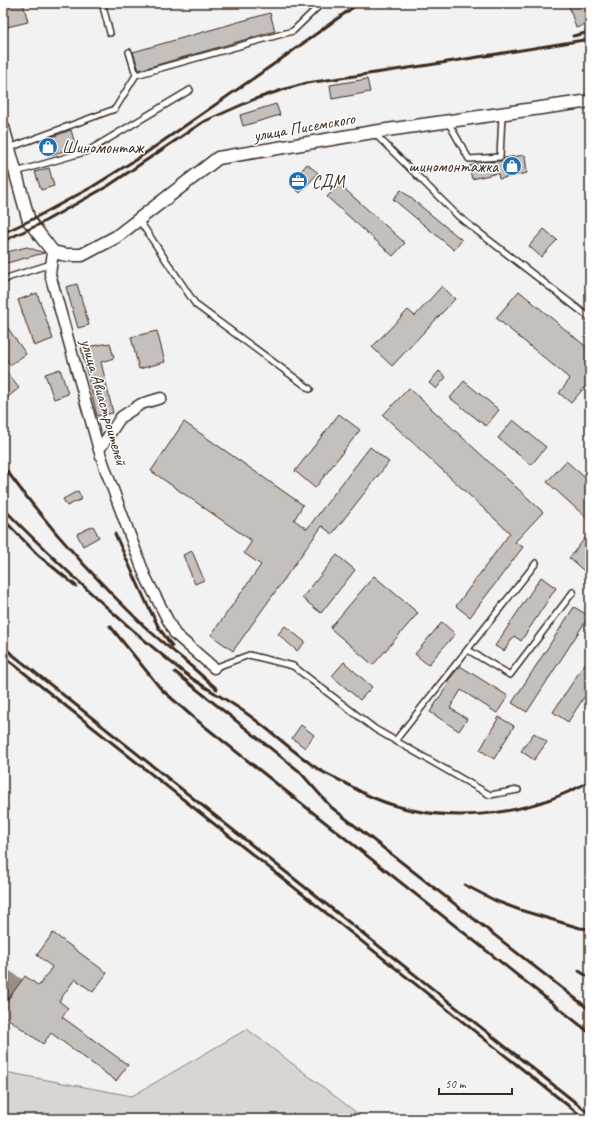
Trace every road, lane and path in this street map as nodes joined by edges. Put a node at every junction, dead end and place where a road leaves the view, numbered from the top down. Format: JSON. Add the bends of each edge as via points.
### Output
{"nodes":[{"id":1,"x":102,"y":3,"type":"edge"},
{"id":2,"x":322,"y":3,"type":"edge"},
{"id":3,"x":110,"y":33,"type":"dead end"},
{"id":4,"x":129,"y":52,"type":"dead end"},
{"id":5,"x":136,"y":75,"type":"junction"},
{"id":6,"x":190,"y":90,"type":"dead end"},
{"id":7,"x":590,"y":101,"type":"edge"},
{"id":8,"x":502,"y":114,"type":"junction"},
{"id":9,"x":448,"y":121,"type":"junction"},
{"id":10,"x":3,"y":127,"type":"edge"},
{"id":11,"x":373,"y":132,"type":"junction"},
{"id":12,"x":9,"y":148,"type":"junction"},
{"id":13,"x":15,"y":173,"type":"junction"},
{"id":14,"x":138,"y":220,"type":"junction"},
{"id":15,"x":53,"y":252,"type":"junction"},
{"id":16,"x":51,"y":264,"type":"junction"},
{"id":17,"x":3,"y":282,"type":"edge"},
{"id":18,"x":590,"y":318,"type":"edge"},
{"id":19,"x":310,"y":390,"type":"dead end"},
{"id":20,"x":161,"y":398,"type":"dead end"},
{"id":21,"x":99,"y":450,"type":"junction"},
{"id":22,"x":536,"y":563,"type":"dead end"},
{"id":23,"x":573,"y":592,"type":"dead end"},
{"id":24,"x":468,"y":650,"type":"junction"},
{"id":25,"x":214,"y":668,"type":"joint"},
{"id":26,"x":395,"y":741,"type":"junction"},
{"id":27,"x":518,"y":790,"type":"dead end"}],
"edges":[{"from":1,"to":3,"type":"lane"},
{"from":2,"to":5,"type":"lane","via":[[293,31]]},
{"from":4,"to":5,"type":"lane"},
{"from":5,"to":12,"type":"lane","via":[[115,109]]},
{"from":6,"to":13,"type":"lane","via":[[88,151]]},
{"from":7,"to":8,"type":"street","name":"улица Писемского"},
{"from":8,"to":9,"type":"street","name":"улица Писемского"},
{"from":8,"to":9,"type":"lane","via":[[500,156],[469,159]]},
{"from":9,"to":11,"type":"street","name":"улица Писемского"},
{"from":10,"to":12,"type":"street"},
{"from":11,"to":14,"type":"street","name":"улица Писемского","via":[[218,158]]},
{"from":11,"to":18,"type":"lane","via":[[459,217]]},
{"from":12,"to":13,"type":"street"},
{"from":13,"to":15,"type":"street","via":[[29,221]]},
{"from":14,"to":15,"type":"street","name":"улица Писемского","via":[[116,237],[82,254],[66,256]]},
{"from":14,"to":19,"type":"lane","via":[[196,305]]},
{"from":15,"to":16,"type":"street","name":"улица Авиастроителей"},
{"from":16,"to":17,"type":"lane","via":[[10,277]]},
{"from":16,"to":21,"type":"street","name":"улица Авиастроителей","via":[[50,274]]},
{"from":20,"to":21,"type":"street","via":[[141,404],[121,417]]},
{"from":21,"to":25,"type":"street","name":"улица Авиастроителей","via":[[145,576],[175,634]]},
{"from":22,"to":24,"type":"lane"},
{"from":23,"to":24,"type":"lane","via":[[510,676]]},
{"from":24,"to":26,"type":"lane"},
{"from":25,"to":26,"type":"lane","via":[[249,655],[293,666],[375,729]]},
{"from":26,"to":27,"type":"lane","via":[[490,795]]}]}
